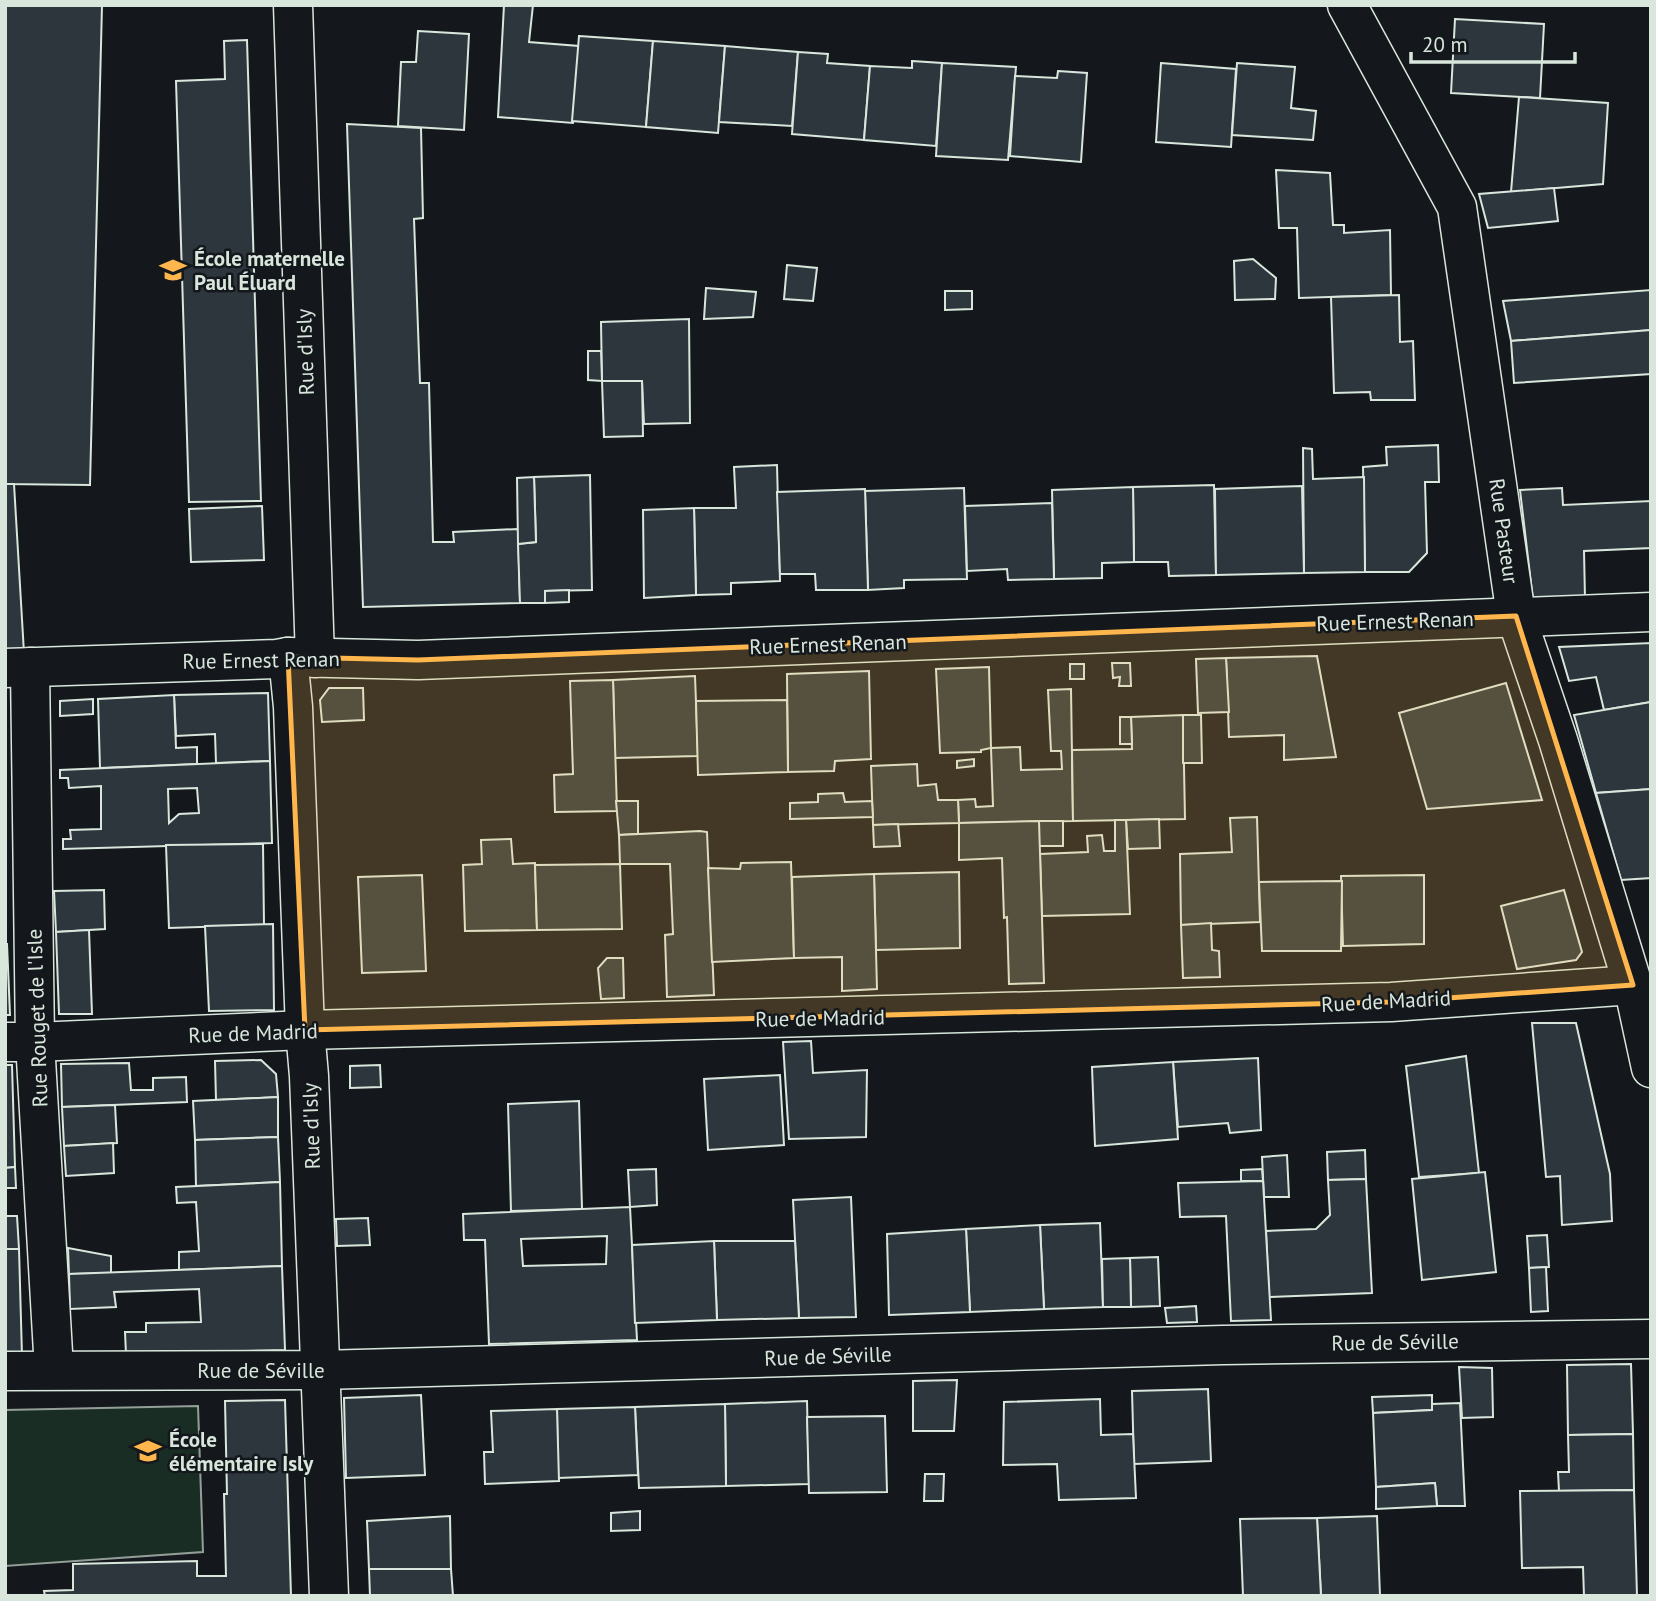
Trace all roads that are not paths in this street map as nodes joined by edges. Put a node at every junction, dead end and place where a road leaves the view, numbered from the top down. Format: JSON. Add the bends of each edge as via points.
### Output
{"nodes":[{"id":1,"x":293,"y":5,"type":"edge"},
{"id":2,"x":1347,"y":5,"type":"edge"},
{"id":3,"x":1651,"y":612,"type":"edge"},
{"id":4,"x":1516,"y":616,"type":"junction"},
{"id":5,"x":302,"y":657,"type":"junction"},
{"id":6,"x":18,"y":667,"type":"edge"},
{"id":7,"x":1633,"y":985,"type":"junction"},
{"id":8,"x":305,"y":1030,"type":"junction"},
{"id":9,"x":20,"y":1042,"type":"edge"},
{"id":10,"x":1651,"y":1068,"type":"edge"},
{"id":11,"x":1651,"y":1339,"type":"edge"},
{"id":12,"x":54,"y":1370,"type":"junction"},
{"id":13,"x":321,"y":1370,"type":"junction"},
{"id":14,"x":5,"y":1371,"type":"edge"},
{"id":15,"x":329,"y":1596,"type":"edge"}],
"edges":[{"from":1,"to":5,"type":"street","name":"Rue d'Isly"},
{"from":2,"to":4,"type":"street","name":"Rue Pasteur","via":[[1457,207]]},
{"from":3,"to":4,"type":"street","name":"Rue Ernest Renan"},
{"from":4,"to":5,"type":"street","name":"Rue Ernest Renan","via":[[418,660]]},
{"from":4,"to":7,"type":"street","name":"Rue Pasteur"},
{"from":5,"to":6,"type":"street","name":"Rue Ernest Renan"},
{"from":5,"to":8,"type":"street","name":"Rue d'Isly","via":[[293,707]]},
{"from":6,"to":9,"type":"street","name":"Rue Rouget de l'Isle"},
{"from":7,"to":8,"type":"street","name":"Rue de Madrid","via":[[1391,1002]]},
{"from":7,"to":10,"type":"street","name":"Rue Pasteur"},
{"from":8,"to":9,"type":"street","name":"Rue de Madrid"},
{"from":8,"to":13,"type":"street","name":"Rue d'Isly"},
{"from":9,"to":12,"type":"street","name":"Rue Rouget de l'Isle"},
{"from":11,"to":13,"type":"street","name":"Rue de Séville","via":[[1223,1345]]},
{"from":12,"to":13,"type":"street","name":"Rue de Séville"},
{"from":12,"to":14,"type":"street","name":"Rue de Séville"},
{"from":13,"to":15,"type":"street","name":"Rue d'Isly"}]}
